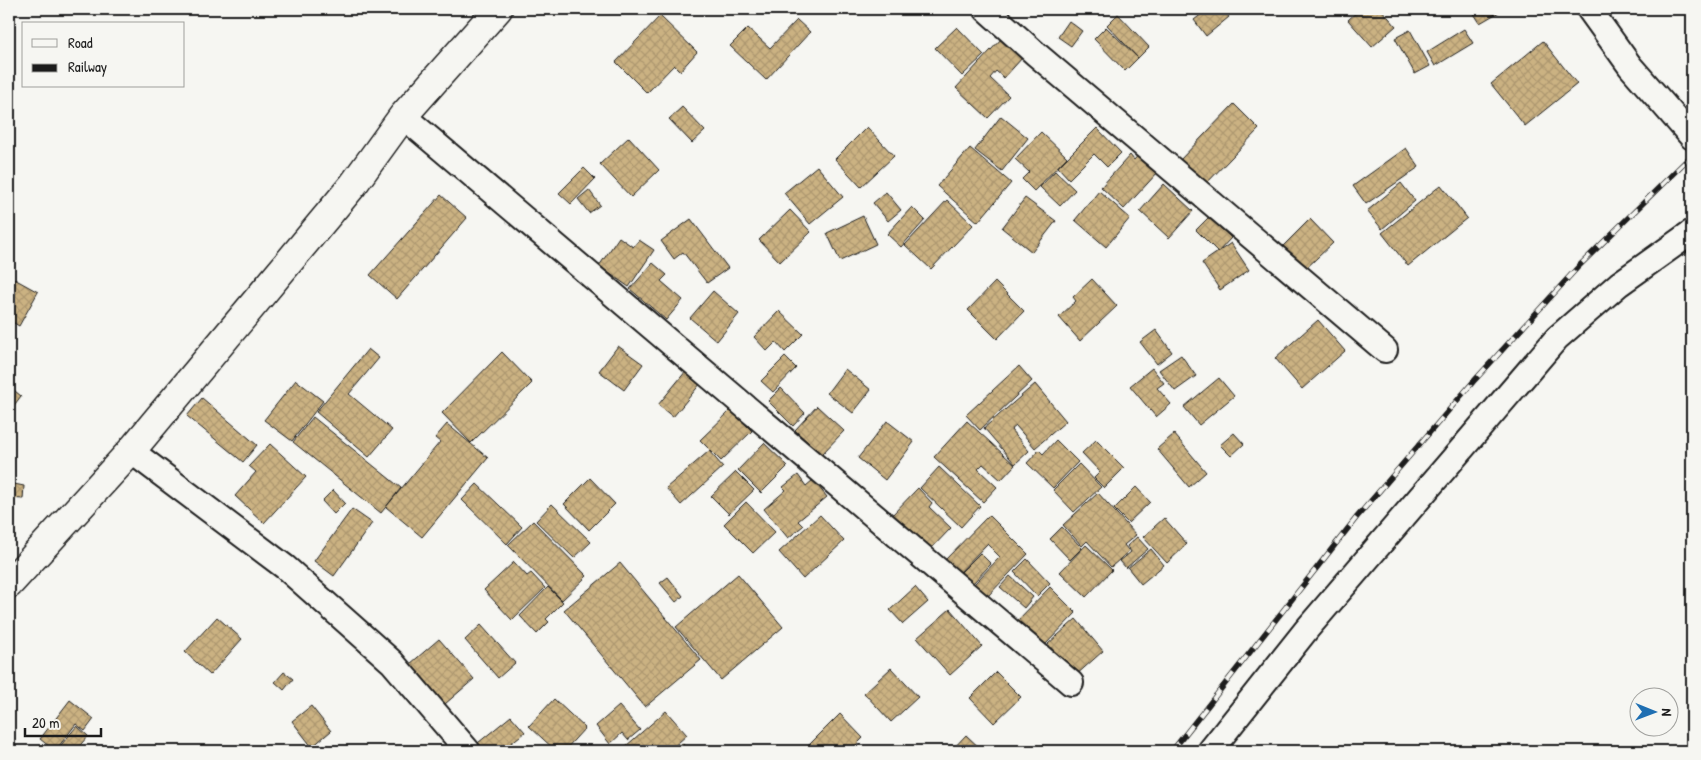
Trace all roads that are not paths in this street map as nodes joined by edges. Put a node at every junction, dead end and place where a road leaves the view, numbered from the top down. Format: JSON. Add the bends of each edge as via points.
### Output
{"nodes":[{"id":1,"x":498,"y":9,"type":"edge"},
{"id":2,"x":986,"y":9,"type":"edge"},
{"id":3,"x":1589,"y":9,"type":"edge"},
{"id":4,"x":403,"y":116,"type":"junction"},
{"id":5,"x":1692,"y":137,"type":"edge"},
{"id":6,"x":1692,"y":232,"type":"edge"},
{"id":7,"x":1385,"y":350,"type":"dead end"},
{"id":8,"x":131,"y":451,"type":"junction"},
{"id":9,"x":9,"y":584,"type":"edge"},
{"id":10,"x":1071,"y":683,"type":"dead end"},
{"id":11,"x":468,"y":751,"type":"edge"},
{"id":12,"x":1210,"y":751,"type":"edge"}],
"edges":[{"from":1,"to":4,"type":"street"},
{"from":2,"to":7,"type":"street"},
{"from":3,"to":5,"type":"street","via":[[1630,66]]},
{"from":4,"to":8,"type":"street","via":[[353,185]]},
{"from":4,"to":10,"type":"street"},
{"from":6,"to":12,"type":"street","via":[[1619,284],[1557,338],[1308,629]]},
{"from":8,"to":9,"type":"street"},
{"from":8,"to":11,"type":"street","via":[[286,567],[392,662]]}]}
